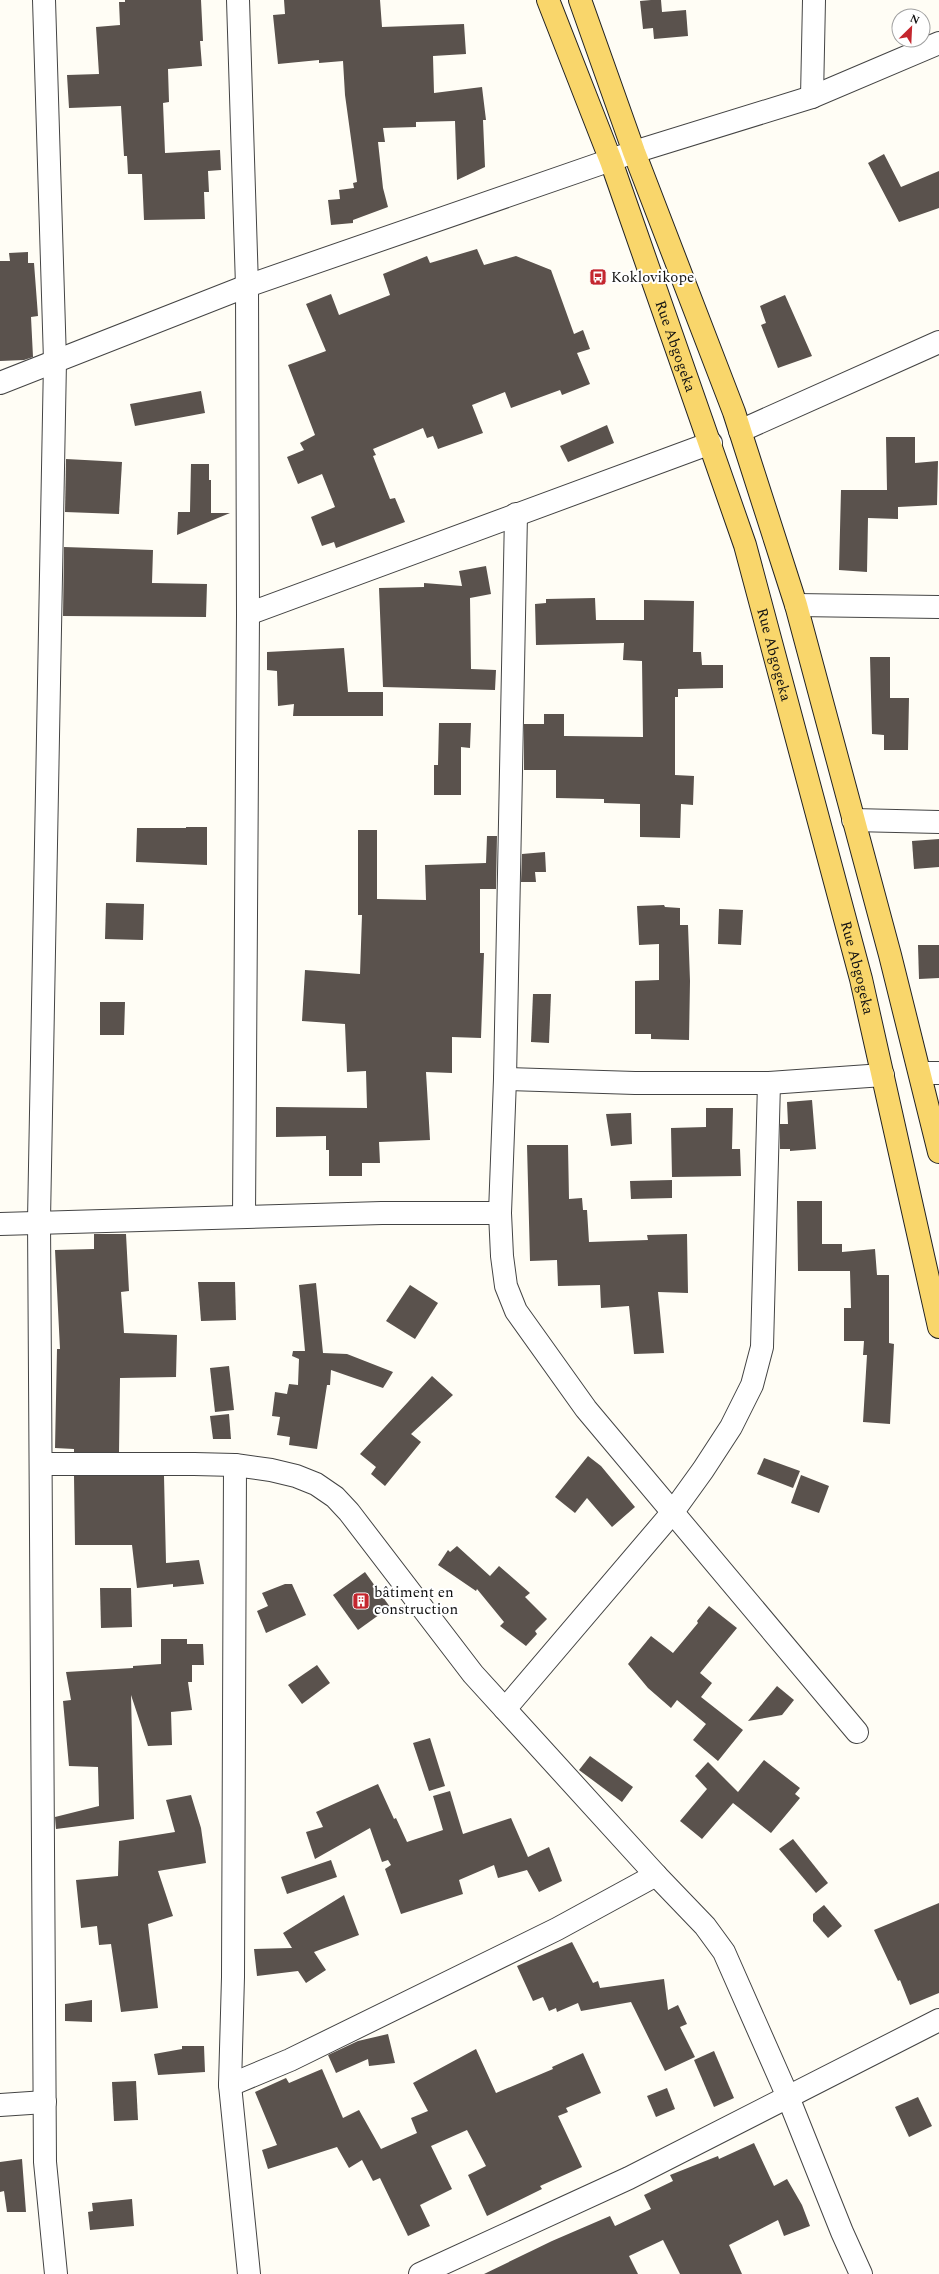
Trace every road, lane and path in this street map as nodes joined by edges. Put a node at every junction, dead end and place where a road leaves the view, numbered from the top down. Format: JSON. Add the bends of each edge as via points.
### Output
{"nodes":[{"id":1,"x":44,"y":0,"type":"edge"},
{"id":2,"x":238,"y":0,"type":"edge"},
{"id":3,"x":548,"y":0,"type":"edge"},
{"id":4,"x":580,"y":0,"type":"edge"},
{"id":5,"x":814,"y":0,"type":"edge"},
{"id":6,"x":939,"y":43,"type":"edge"},
{"id":7,"x":812,"y":97,"type":"junction"},
{"id":8,"x":634,"y":152,"type":"junction"},
{"id":9,"x":611,"y":161,"type":"junction"},
{"id":10,"x":247,"y":286,"type":"junction"},
{"id":11,"x":939,"y":342,"type":"edge"},
{"id":12,"x":55,"y":361,"type":"junction"},
{"id":13,"x":0,"y":383,"type":"edge"},
{"id":14,"x":740,"y":431,"type":"junction"},
{"id":15,"x":710,"y":443,"type":"junction"},
{"id":16,"x":516,"y":514,"type":"junction"},
{"id":17,"x":796,"y":605,"type":"junction"},
{"id":18,"x":939,"y":606,"type":"edge"},
{"id":19,"x":248,"y":614,"type":"junction"},
{"id":20,"x":853,"y":820,"type":"junction"},
{"id":21,"x":939,"y":822,"type":"edge"},
{"id":22,"x":930,"y":1073,"type":"edge"},
{"id":23,"x":883,"y":1075,"type":"junction"},
{"id":24,"x":504,"y":1079,"type":"junction"},
{"id":25,"x":769,"y":1083,"type":"junction"},
{"id":26,"x":939,"y":1152,"type":"edge"},
{"id":27,"x":500,"y":1213,"type":"junction"},
{"id":28,"x":244,"y":1217,"type":"junction"},
{"id":29,"x":39,"y":1223,"type":"junction"},
{"id":30,"x":0,"y":1224,"type":"edge"},
{"id":31,"x":939,"y":1327,"type":"edge"},
{"id":32,"x":42,"y":1464,"type":"junction"},
{"id":33,"x":235,"y":1465,"type":"junction"},
{"id":34,"x":672,"y":1513,"type":"junction"},
{"id":35,"x":505,"y":1709,"type":"junction"},
{"id":36,"x":857,"y":1732,"type":"dead end"},
{"id":37,"x":656,"y":1875,"type":"junction"},
{"id":38,"x":939,"y":2020,"type":"edge"},
{"id":39,"x":230,"y":2085,"type":"junction"},
{"id":40,"x":788,"y":2097,"type":"junction"},
{"id":41,"x":45,"y":2102,"type":"junction"},
{"id":42,"x":0,"y":2105,"type":"edge"},
{"id":43,"x":56,"y":2274,"type":"edge"},
{"id":44,"x":249,"y":2274,"type":"edge"},
{"id":45,"x":420,"y":2274,"type":"edge"},
{"id":46,"x":861,"y":2274,"type":"edge"}],
"edges":[{"from":1,"to":12,"type":"street"},
{"from":2,"to":10,"type":"street"},
{"from":3,"to":9,"type":"main road","name":"Rue Abgogeka"},
{"from":4,"to":8,"type":"main road","name":"Rue Abgogeka"},
{"from":5,"to":7,"type":"street"},
{"from":6,"to":7,"type":"street"},
{"from":7,"to":8,"type":"street"},
{"from":8,"to":9,"type":"street"},
{"from":8,"to":14,"type":"main road","name":"Rue Abgogeka"},
{"from":9,"to":10,"type":"street"},
{"from":9,"to":15,"type":"main road","name":"Rue Abgogeka"},
{"from":10,"to":12,"type":"street"},
{"from":10,"to":19,"type":"street"},
{"from":11,"to":14,"type":"street"},
{"from":12,"to":13,"type":"street"},
{"from":12,"to":29,"type":"street"},
{"from":14,"to":17,"type":"main road","name":"Rue Abgogeka"},
{"from":15,"to":16,"type":"street"},
{"from":15,"to":23,"type":"main road","name":"Rue Abgogeka","via":[[747,552],[861,979]]},
{"from":16,"to":19,"type":"street"},
{"from":16,"to":24,"type":"street"},
{"from":17,"to":18,"type":"street"},
{"from":17,"to":20,"type":"main road","name":"Rue Abgogeka"},
{"from":19,"to":28,"type":"street"},
{"from":20,"to":21,"type":"street"},
{"from":20,"to":22,"type":"main road","name":"Rue Abgogeka"},
{"from":22,"to":26,"type":"main road","name":"Rue Abgogeka"},
{"from":23,"to":25,"type":"street"},
{"from":23,"to":31,"type":"main road","name":"Rue Abgogeka"},
{"from":24,"to":25,"type":"street","via":[[635,1083]]},
{"from":24,"to":27,"type":"street"},
{"from":25,"to":34,"type":"street","via":[[762,1347],[752,1385],[731,1427]]},
{"from":27,"to":28,"type":"street"},
{"from":27,"to":34,"type":"street","via":[[506,1286],[516,1311],[586,1409]]},
{"from":28,"to":29,"type":"street"},
{"from":29,"to":30,"type":"street"},
{"from":29,"to":32,"type":"street"},
{"from":32,"to":33,"type":"street"},
{"from":32,"to":41,"type":"street"},
{"from":33,"to":35,"type":"street","via":[[296,1476],[316,1484],[335,1497],[464,1663]]},
{"from":33,"to":39,"type":"street","via":[[233,1977]]},
{"from":34,"to":35,"type":"street"},
{"from":34,"to":36,"type":"street"},
{"from":35,"to":37,"type":"street"},
{"from":37,"to":39,"type":"street","via":[[550,1932],[290,2060]]},
{"from":37,"to":40,"type":"street","via":[[706,1926],[724,1952]]},
{"from":38,"to":40,"type":"street"},
{"from":39,"to":44,"type":"street"},
{"from":40,"to":45,"type":"street","via":[[629,2178]]},
{"from":40,"to":46,"type":"street"},
{"from":41,"to":42,"type":"street"},
{"from":41,"to":43,"type":"street","via":[[45,2162]]}]}
